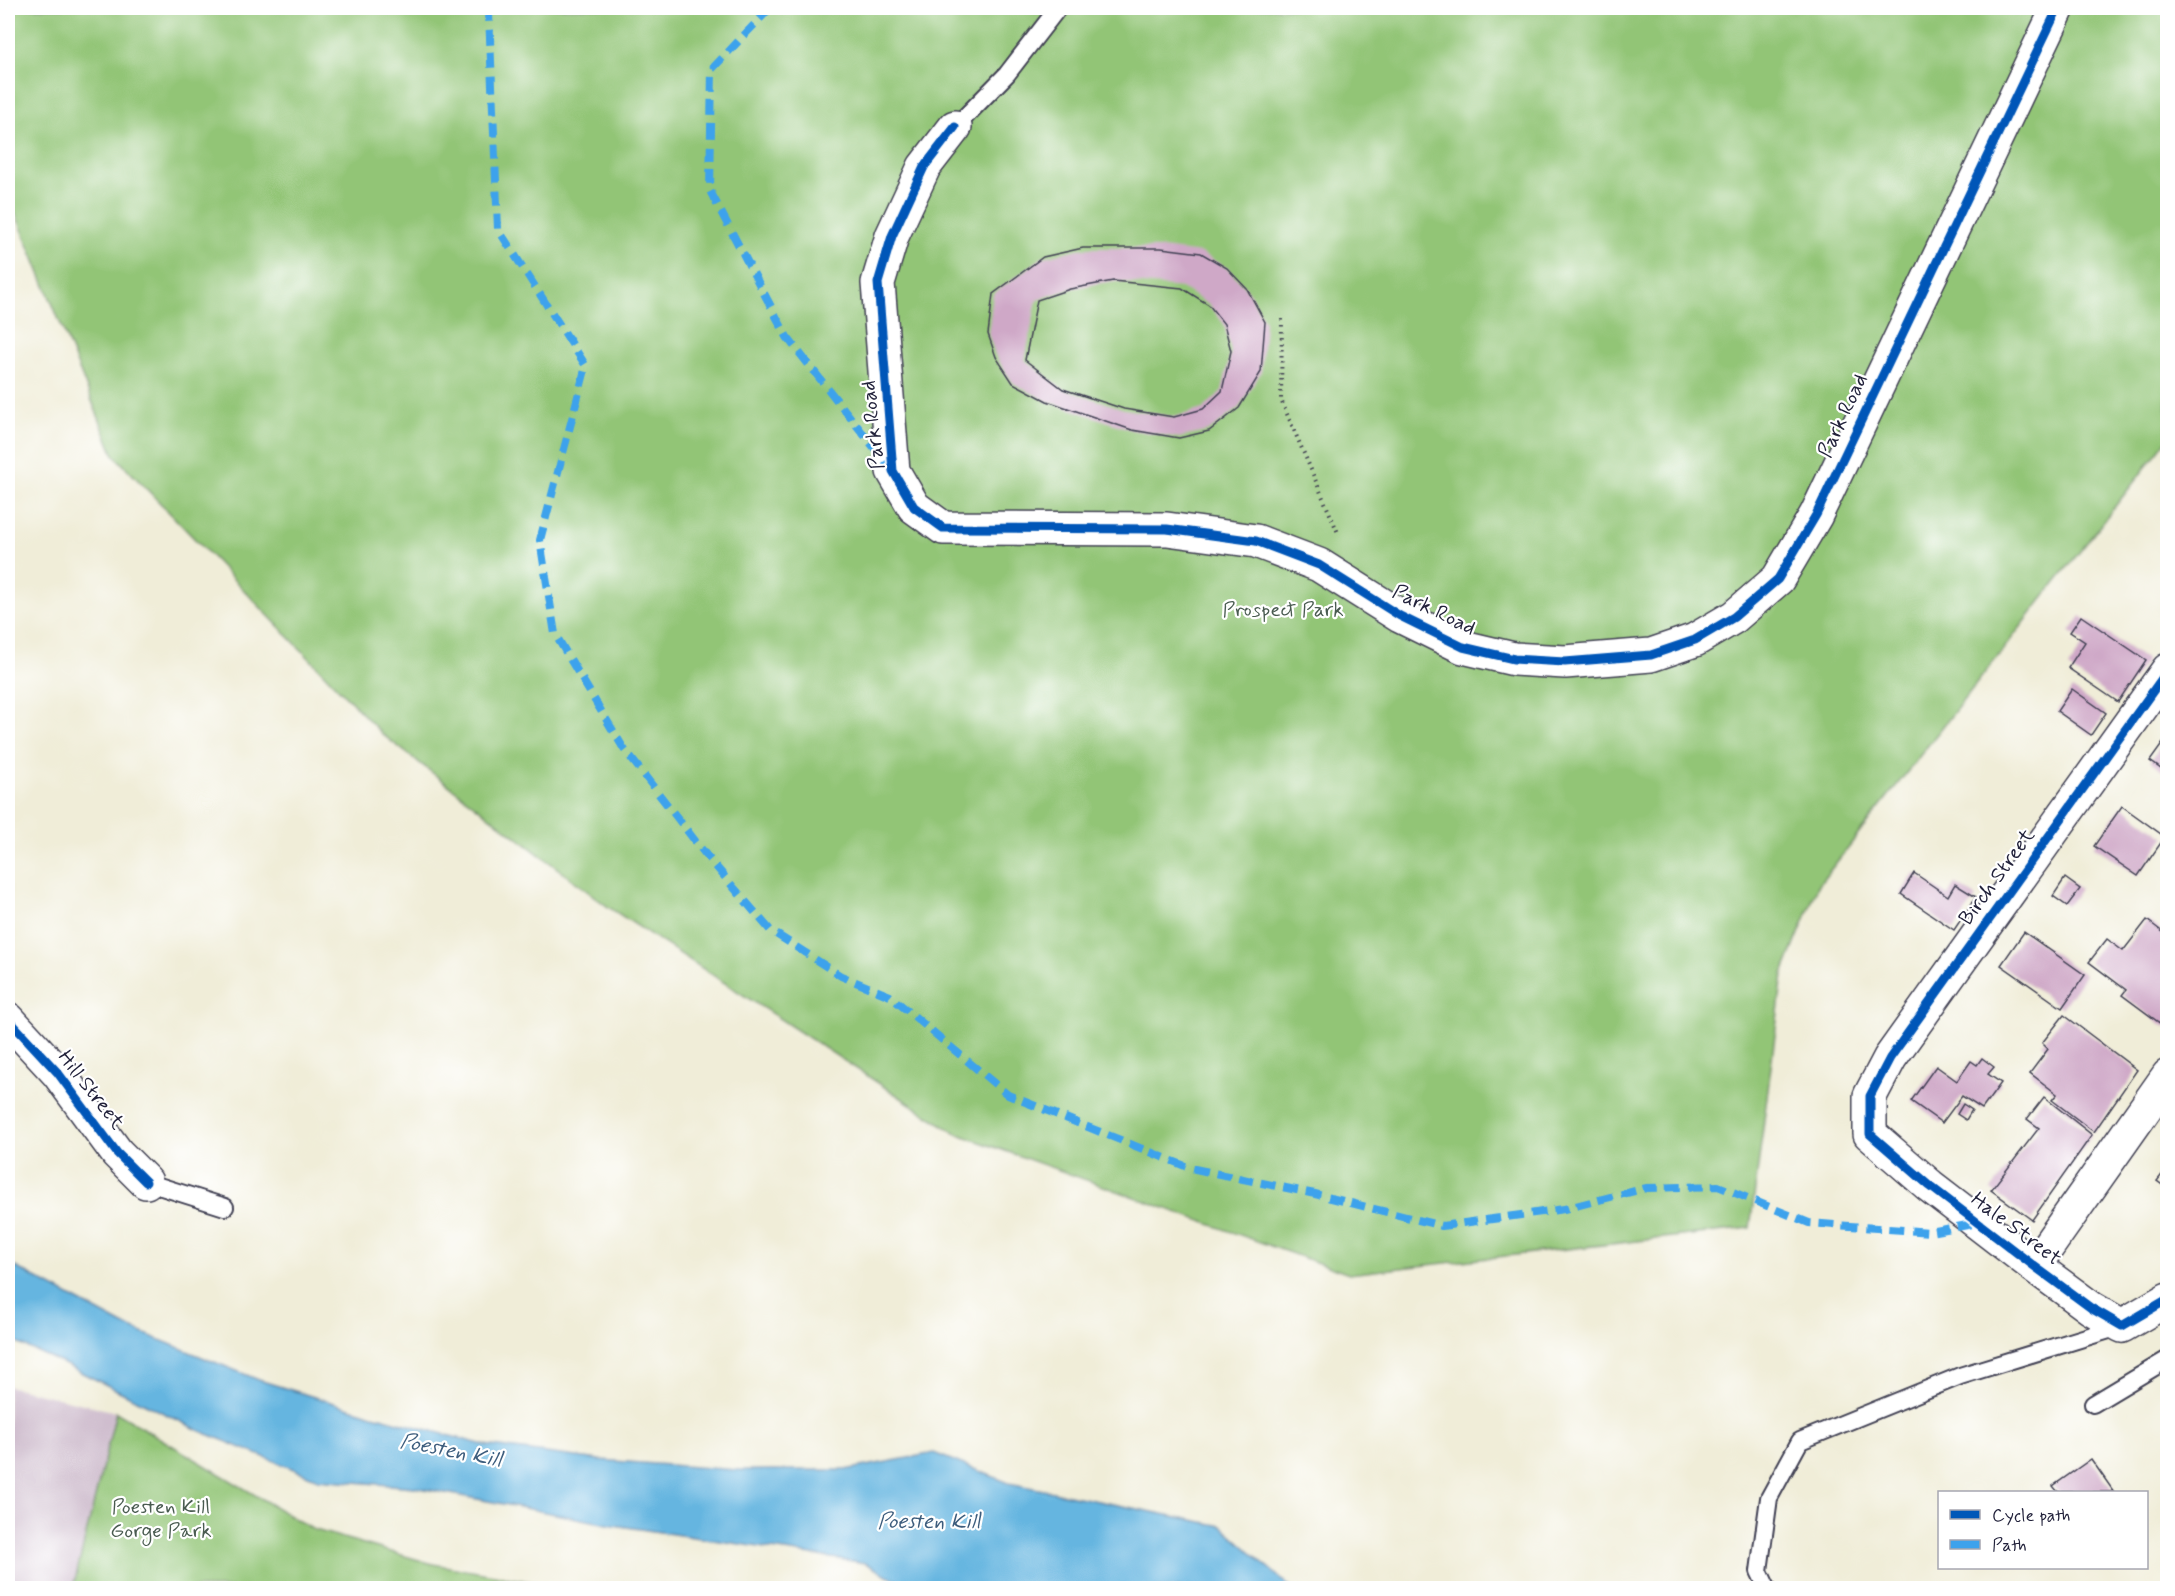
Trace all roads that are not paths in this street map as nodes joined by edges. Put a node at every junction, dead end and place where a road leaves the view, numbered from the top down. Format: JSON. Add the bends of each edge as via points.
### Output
{"nodes":[{"id":1,"x":1058,"y":8,"type":"edge"},
{"id":2,"x":2058,"y":8,"type":"edge"},
{"id":3,"x":955,"y":127,"type":"joint"},
{"id":4,"x":2168,"y":670,"type":"edge"},
{"id":5,"x":8,"y":1019,"type":"edge"},
{"id":6,"x":2168,"y":1076,"type":"edge"},
{"id":7,"x":1871,"y":1111,"type":"joint"},
{"id":8,"x":146,"y":1182,"type":"joint"},
{"id":9,"x":225,"y":1208,"type":"dead end"},
{"id":10,"x":2034,"y":1266,"type":"junction"},
{"id":11,"x":2168,"y":1299,"type":"edge"},
{"id":12,"x":2122,"y":1326,"type":"junction"},
{"id":13,"x":2168,"y":1359,"type":"edge"},
{"id":14,"x":2093,"y":1404,"type":"dead end"},
{"id":15,"x":1767,"y":1588,"type":"edge"}],
"edges":[{"from":1,"to":3,"type":"lane","via":[[1007,74]]},
{"from":2,"to":3,"type":"street","name":"Park Road","via":[[1816,515],[1778,579],[1734,617],[1695,640],[1651,654],[1565,662],[1514,659],[1463,647],[1400,616],[1319,565],[1256,541],[1167,529],[943,528],[914,507],[893,471],[878,283],[892,237],[924,167]]},
{"from":4,"to":7,"type":"street","name":"Birch Street","via":[[1890,1058],[1870,1096]]},
{"from":5,"to":8,"type":"street","name":"Hill Street","via":[[58,1073],[117,1153]]},
{"from":6,"to":10,"type":"street"},
{"from":7,"to":10,"type":"street","name":"Hale Street","via":[[1870,1134]]},
{"from":8,"to":9,"type":"lane"},
{"from":10,"to":12,"type":"street","name":"Hale Street"},
{"from":11,"to":12,"type":"street"},
{"from":12,"to":15,"type":"lane","via":[[1960,1376],[1800,1441],[1768,1498],[1759,1571]]},
{"from":13,"to":14,"type":"lane"}]}
